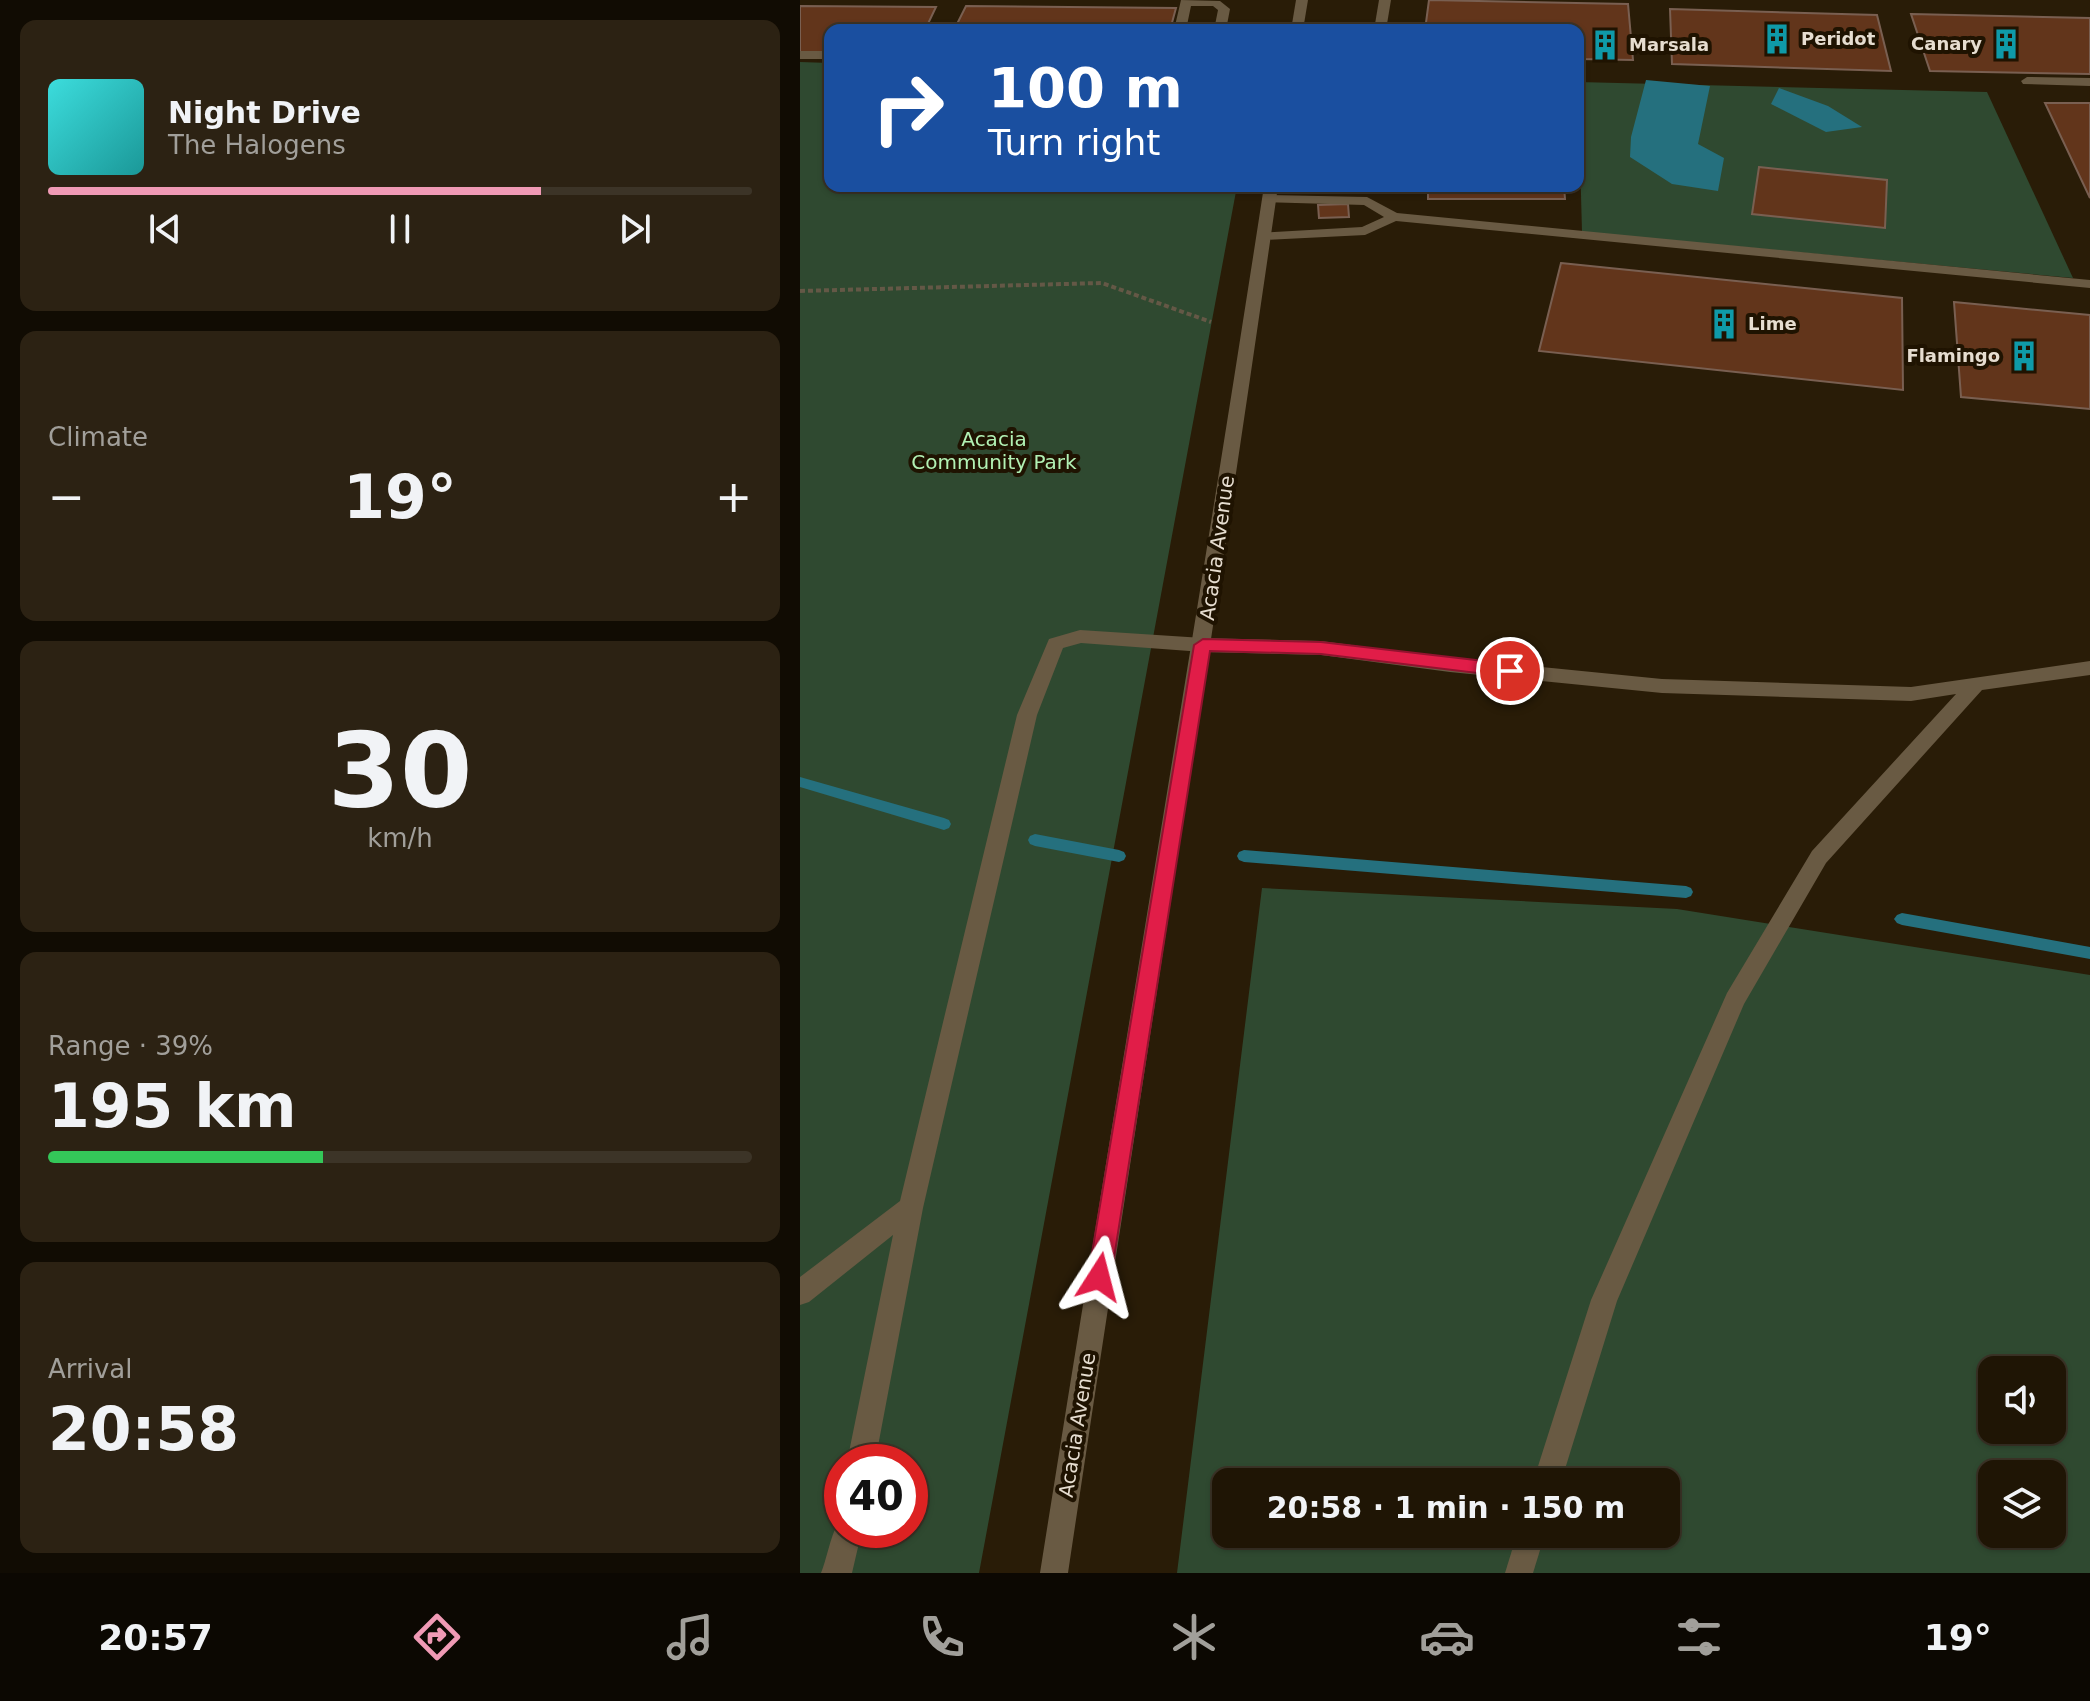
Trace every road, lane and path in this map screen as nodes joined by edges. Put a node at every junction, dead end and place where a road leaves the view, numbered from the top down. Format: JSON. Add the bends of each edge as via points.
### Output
{"nodes":[{"id":1,"x":1302,"y":0,"type":"edge"},
{"id":2,"x":1385,"y":0,"type":"edge"},
{"id":3,"x":1187,"y":1,"type":"edge"},
{"id":4,"x":1181,"y":24,"type":"edge"},
{"id":5,"x":1221,"y":24,"type":"edge"},
{"id":6,"x":1298,"y":24,"type":"edge"},
{"id":7,"x":1380,"y":24,"type":"edge"},
{"id":8,"x":800,"y":55,"type":"edge"},
{"id":9,"x":824,"y":55,"type":"edge"},
{"id":10,"x":2027,"y":81,"type":"dead end"},
{"id":11,"x":2090,"y":82,"type":"edge"},
{"id":12,"x":1270,"y":192,"type":"edge"},
{"id":13,"x":1368,"y":193,"type":"edge"},
{"id":14,"x":1302,"y":217,"type":"junction"},
{"id":15,"x":1394,"y":217,"type":"junction"},
{"id":16,"x":1365,"y":231,"type":"junction"},
{"id":17,"x":1264,"y":236,"type":"junction"},
{"id":18,"x":2090,"y":284,"type":"edge"},
{"id":19,"x":800,"y":291,"type":"edge"},
{"id":20,"x":1211,"y":322,"type":"dead end"},
{"id":21,"x":1203,"y":645,"type":"junction"},
{"id":22,"x":2090,"y":668,"type":"edge"},
{"id":23,"x":1976,"y":685,"type":"junction"},
{"id":24,"x":911,"y":1208,"type":"junction"},
{"id":25,"x":800,"y":1293,"type":"edge"},
{"id":26,"x":865,"y":1444,"type":"edge"},
{"id":27,"x":1551,"y":1468,"type":"edge"},
{"id":28,"x":844,"y":1548,"type":"edge"},
{"id":29,"x":1527,"y":1548,"type":"edge"},
{"id":30,"x":835,"y":1573,"type":"edge"},
{"id":31,"x":1054,"y":1573,"type":"edge"},
{"id":32,"x":1519,"y":1573,"type":"edge"}],
"edges":[{"from":1,"to":6,"type":"street"},
{"from":2,"to":7,"type":"street"},
{"from":3,"to":4,"type":"street"},
{"from":3,"to":5,"type":"street","via":[[1216,3],[1224,9]]},
{"from":8,"to":9,"type":"street"},
{"from":10,"to":11,"type":"street"},
{"from":12,"to":14,"type":"street"},
{"from":12,"to":17,"type":"street","name":"Acacia Avenue"},
{"from":13,"to":14,"type":"street"},
{"from":13,"to":15,"type":"street"},
{"from":13,"to":16,"type":"street"},
{"from":14,"to":16,"type":"street"},
{"from":14,"to":17,"type":"street"},
{"from":15,"to":16,"type":"street"},
{"from":15,"to":18,"type":"street"},
{"from":17,"to":21,"type":"street","name":"Acacia Avenue"},
{"from":19,"to":20,"type":"path","via":[[1102,283]]},
{"from":21,"to":23,"type":"street","via":[[1321,648],[1662,686],[1911,694]]},
{"from":21,"to":24,"type":"street","via":[[1080,636],[1056,644],[1027,715]]},
{"from":21,"to":31,"type":"street","name":"Acacia Avenue"},
{"from":22,"to":23,"type":"street"},
{"from":23,"to":27,"type":"street","via":[[1819,857],[1735,1000],[1604,1300]]},
{"from":24,"to":25,"type":"street"},
{"from":24,"to":26,"type":"street"},
{"from":28,"to":30,"type":"street"},
{"from":29,"to":32,"type":"street"}]}
